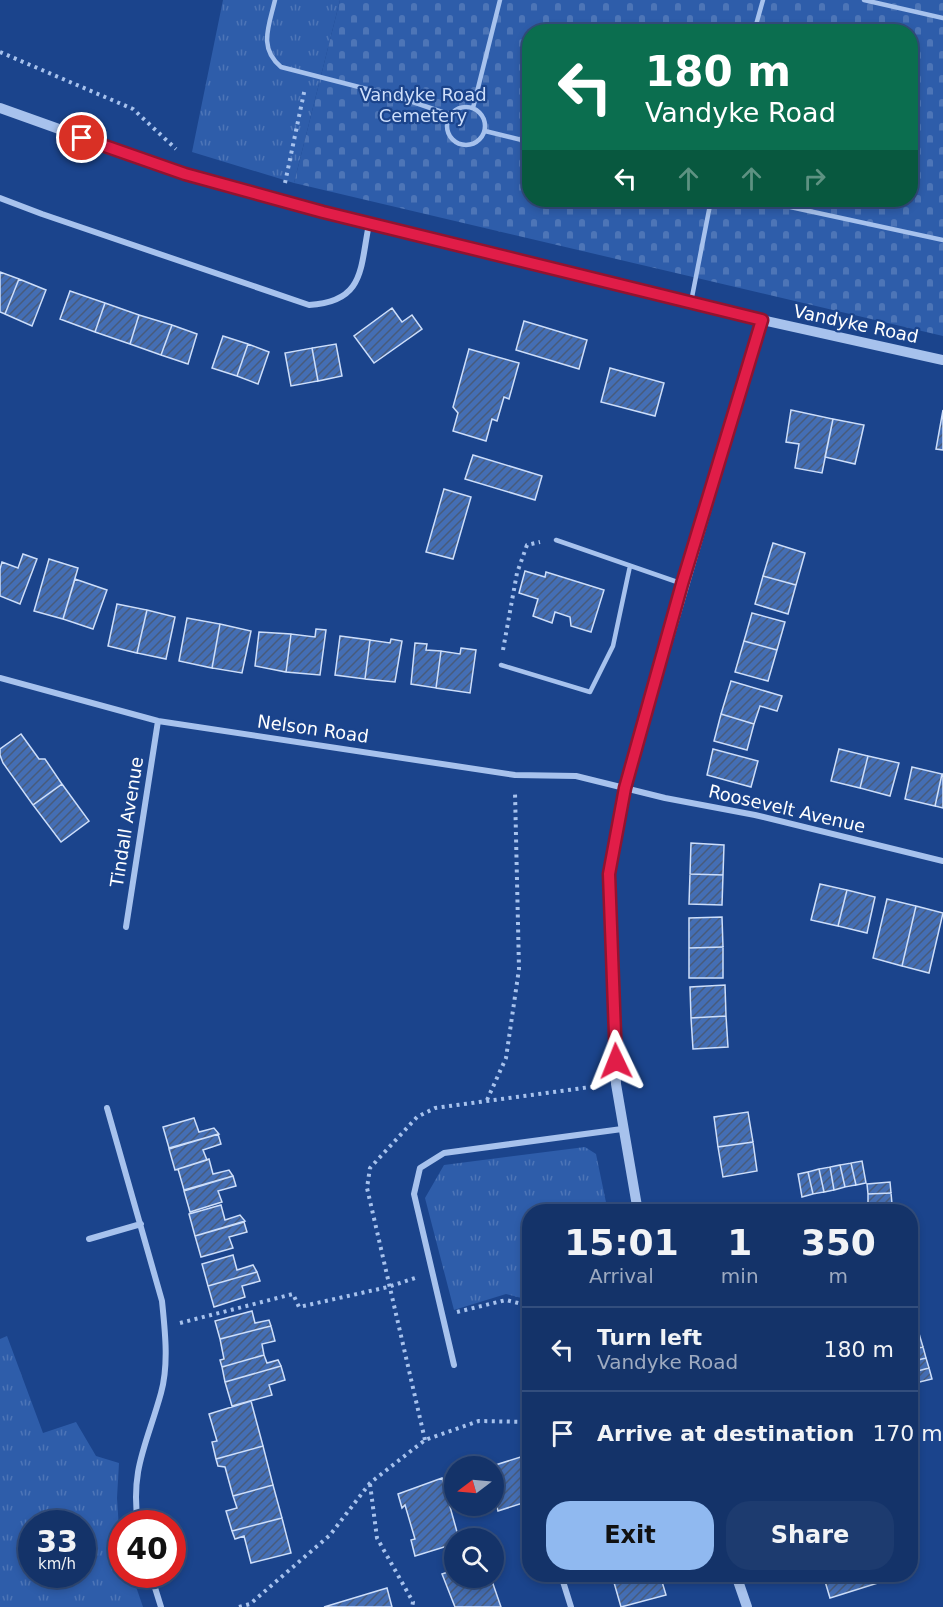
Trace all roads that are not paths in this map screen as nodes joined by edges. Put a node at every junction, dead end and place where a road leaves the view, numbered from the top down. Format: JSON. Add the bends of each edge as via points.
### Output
{"nodes":[{"id":1,"x":275,"y":0,"type":"edge"},
{"id":2,"x":500,"y":0,"type":"edge"},
{"id":3,"x":763,"y":0,"type":"edge"},
{"id":4,"x":864,"y":0,"type":"edge"},
{"id":5,"x":943,"y":18,"type":"edge"},
{"id":6,"x":756,"y":24,"type":"edge"},
{"id":7,"x":0,"y":108,"type":"edge"},
{"id":8,"x":472,"y":108,"type":"junction"},
{"id":9,"x":451,"y":115,"type":"junction"},
{"id":10,"x":484,"y":131,"type":"junction"},
{"id":11,"x":522,"y":140,"type":"edge"},
{"id":12,"x":0,"y":198,"type":"edge"},
{"id":13,"x":710,"y":207,"type":"edge"},
{"id":14,"x":790,"y":207,"type":"edge"},
{"id":15,"x":369,"y":224,"type":"junction"},
{"id":16,"x":943,"y":240,"type":"edge"},
{"id":17,"x":691,"y":302,"type":"junction"},
{"id":18,"x":762,"y":320,"type":"junction"},
{"id":19,"x":943,"y":360,"type":"edge"},
{"id":20,"x":556,"y":540,"type":"road end"},
{"id":21,"x":630,"y":566,"type":"junction"},
{"id":22,"x":682,"y":584,"type":"junction"},
{"id":23,"x":501,"y":665,"type":"road end"},
{"id":24,"x":0,"y":678,"type":"edge"},
{"id":25,"x":158,"y":722,"type":"junction"},
{"id":26,"x":625,"y":788,"type":"junction"},
{"id":27,"x":943,"y":861,"type":"edge"},
{"id":28,"x":126,"y":927,"type":"dead end"},
{"id":29,"x":107,"y":1108,"type":"dead end"},
{"id":30,"x":622,"y":1129,"type":"junction"},
{"id":31,"x":636,"y":1204,"type":"edge"},
{"id":32,"x":141,"y":1224,"type":"junction"},
{"id":33,"x":89,"y":1239,"type":"dead end"},
{"id":34,"x":454,"y":1365,"type":"dead end"},
{"id":35,"x":136,"y":1510,"type":"edge"},
{"id":36,"x":563,"y":1582,"type":"edge"},
{"id":37,"x":738,"y":1582,"type":"edge"},
{"id":38,"x":155,"y":1588,"type":"edge"},
{"id":39,"x":161,"y":1607,"type":"edge"},
{"id":40,"x":571,"y":1607,"type":"edge"},
{"id":41,"x":747,"y":1607,"type":"edge"}],
"edges":[{"from":1,"to":9,"type":"lane","via":[[267,36],[271,58],[281,67]]},
{"from":2,"to":8,"type":"lane"},
{"from":3,"to":6,"type":"lane"},
{"from":4,"to":5,"type":"lane"},
{"from":7,"to":15,"type":"street","name":"Vandyke Road","via":[[185,174]]},
{"from":8,"to":9,"type":"lane","via":[[460,108]]},
{"from":8,"to":10,"type":"lane","via":[[484,119]]},
{"from":9,"to":10,"type":"lane","via":[[449,134],[458,143],[471,144]]},
{"from":10,"to":11,"type":"lane"},
{"from":12,"to":15,"type":"street","via":[[309,305],[350,292],[357,281]]},
{"from":13,"to":17,"type":"lane"},
{"from":14,"to":16,"type":"lane"},
{"from":15,"to":17,"type":"street","name":"Vandyke Road"},
{"from":17,"to":18,"type":"street","name":"Vandyke Road"},
{"from":18,"to":19,"type":"street","name":"Vandyke Road"},
{"from":18,"to":22,"type":"street"},
{"from":20,"to":21,"type":"lane"},
{"from":21,"to":22,"type":"lane"},
{"from":21,"to":23,"type":"lane","via":[[613,646],[590,692]]},
{"from":22,"to":26,"type":"street"},
{"from":24,"to":25,"type":"street","name":"Nelson Road"},
{"from":25,"to":26,"type":"street","name":"Nelson Road","via":[[515,775],[576,776]]},
{"from":25,"to":28,"type":"street","name":"Tindall Avenue"},
{"from":26,"to":27,"type":"street","name":"Roosevelt Avenue"},
{"from":26,"to":30,"type":"street","via":[[609,874],[616,1084]]},
{"from":29,"to":32,"type":"street"},
{"from":30,"to":31,"type":"street"},
{"from":30,"to":34,"type":"street","via":[[444,1153],[420,1168],[414,1194]]},
{"from":32,"to":33,"type":"street"},
{"from":32,"to":35,"type":"street","via":[[162,1301],[166,1369],[140,1459],[134,1496]]},
{"from":36,"to":40,"type":"street"},
{"from":37,"to":41,"type":"street"},
{"from":38,"to":39,"type":"street"}]}
